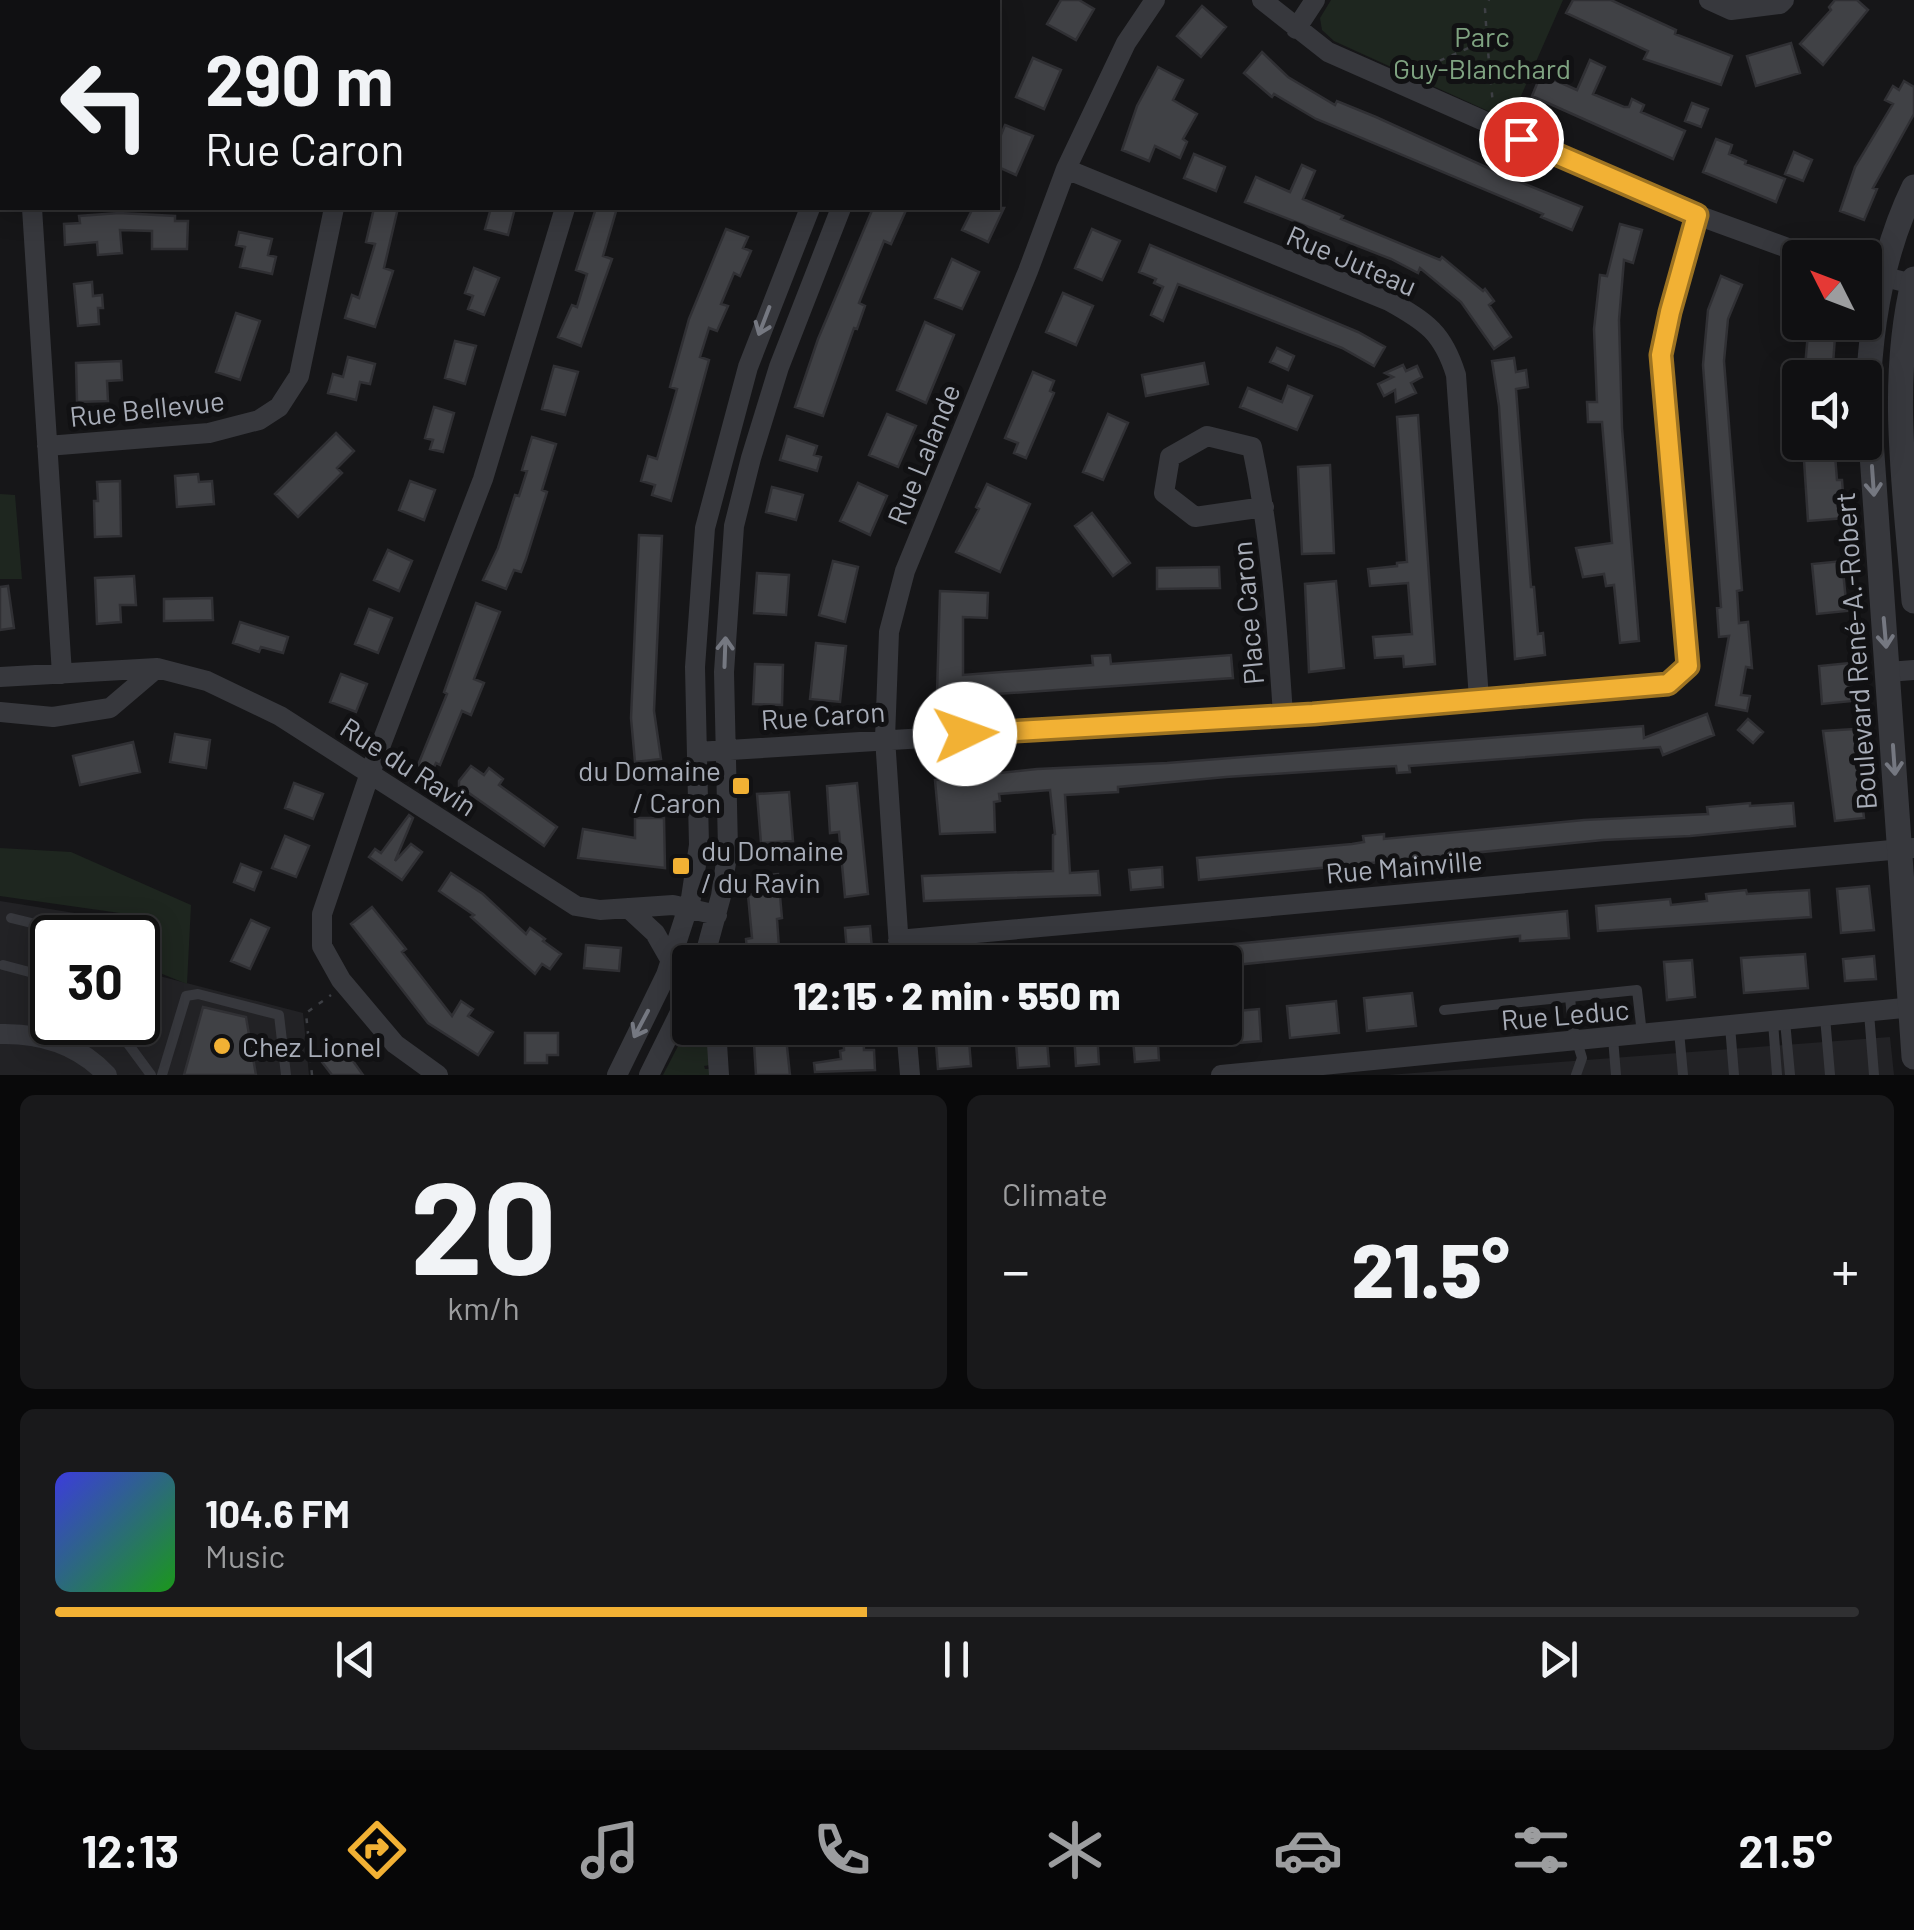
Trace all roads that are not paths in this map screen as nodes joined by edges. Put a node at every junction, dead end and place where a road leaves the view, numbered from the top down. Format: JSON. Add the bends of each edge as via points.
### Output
{"nodes":[{"id":1,"x":1154,"y":0,"type":"edge"},
{"id":2,"x":1262,"y":0,"type":"edge"},
{"id":3,"x":1316,"y":0,"type":"edge"},
{"id":4,"x":1710,"y":0,"type":"edge"},
{"id":5,"x":1784,"y":0,"type":"edge"},
{"id":6,"x":1296,"y":30,"type":"junction"},
{"id":7,"x":1066,"y":169,"type":"junction"},
{"id":8,"x":1914,"y":187,"type":"edge"},
{"id":9,"x":32,"y":210,"type":"edge"},
{"id":10,"x":334,"y":210,"type":"edge"},
{"id":11,"x":565,"y":210,"type":"edge"},
{"id":12,"x":809,"y":210,"type":"edge"},
{"id":13,"x":841,"y":210,"type":"edge"},
{"id":14,"x":1697,"y":215,"type":"junction"},
{"id":15,"x":1782,"y":246,"type":"edge"},
{"id":16,"x":1882,"y":255,"type":"edge"},
{"id":17,"x":1882,"y":276,"type":"edge"},
{"id":18,"x":1913,"y":282,"type":"edge"},
{"id":19,"x":1871,"y":340,"type":"edge"},
{"id":20,"x":47,"y":446,"type":"junction"},
{"id":21,"x":1264,"y":506,"type":"junction"},
{"id":22,"x":1914,"y":601,"type":"edge"},
{"id":23,"x":156,"y":668,"type":"junction"},
{"id":24,"x":1914,"y":670,"type":"edge"},
{"id":25,"x":1888,"y":672,"type":"junction"},
{"id":26,"x":62,"y":674,"type":"junction"},
{"id":27,"x":0,"y":677,"type":"edge"},
{"id":28,"x":1479,"y":699,"type":"junction"},
{"id":29,"x":0,"y":712,"type":"edge"},
{"id":30,"x":1284,"y":715,"type":"junction"},
{"id":31,"x":885,"y":738,"type":"junction"},
{"id":32,"x":726,"y":750,"type":"junction"},
{"id":33,"x":697,"y":752,"type":"junction"},
{"id":34,"x":370,"y":773,"type":"junction"},
{"id":35,"x":1907,"y":848,"type":"edge"},
{"id":36,"x":628,"y":908,"type":"junction"},
{"id":37,"x":689,"y":908,"type":"junction"},
{"id":38,"x":717,"y":915,"type":"junction"},
{"id":39,"x":11,"y":918,"type":"dead end"},
{"id":40,"x":30,"y":923,"type":"edge"},
{"id":41,"x":898,"y":940,"type":"junction"},
{"id":42,"x":677,"y":945,"type":"edge"},
{"id":43,"x":709,"y":945,"type":"edge"},
{"id":44,"x":898,"y":945,"type":"edge"},
{"id":45,"x":672,"y":961,"type":"joint"},
{"id":46,"x":4,"y":965,"type":"dead end"},
{"id":47,"x":30,"y":972,"type":"edge"},
{"id":48,"x":1570,"y":997,"type":"junction"},
{"id":49,"x":1912,"y":1008,"type":"edge"},
{"id":50,"x":1444,"y":1010,"type":"dead end"},
{"id":51,"x":1869,"y":1013,"type":"junction"},
{"id":52,"x":1825,"y":1017,"type":"junction"},
{"id":53,"x":1779,"y":1022,"type":"junction"},
{"id":54,"x":1730,"y":1026,"type":"junction"},
{"id":55,"x":672,"y":1028,"type":"edge"},
{"id":56,"x":1679,"y":1031,"type":"junction"},
{"id":57,"x":0,"y":1034,"type":"edge"},
{"id":58,"x":1642,"y":1035,"type":"junction"},
{"id":59,"x":1613,"y":1038,"type":"junction"},
{"id":60,"x":1577,"y":1041,"type":"junction"},
{"id":61,"x":129,"y":1045,"type":"edge"},
{"id":62,"x":717,"y":1045,"type":"edge"},
{"id":63,"x":907,"y":1045,"type":"edge"},
{"id":64,"x":1914,"y":1057,"type":"edge"},
{"id":65,"x":108,"y":1075,"type":"edge"},
{"id":66,"x":152,"y":1075,"type":"edge"},
{"id":67,"x":162,"y":1075,"type":"edge"},
{"id":68,"x":286,"y":1075,"type":"edge"},
{"id":69,"x":438,"y":1075,"type":"edge"},
{"id":70,"x":617,"y":1075,"type":"edge"},
{"id":71,"x":648,"y":1075,"type":"edge"},
{"id":72,"x":719,"y":1075,"type":"edge"},
{"id":73,"x":910,"y":1075,"type":"edge"},
{"id":74,"x":1221,"y":1075,"type":"edge"},
{"id":75,"x":1576,"y":1075,"type":"edge"},
{"id":76,"x":1616,"y":1075,"type":"edge"},
{"id":77,"x":1683,"y":1075,"type":"edge"},
{"id":78,"x":1734,"y":1075,"type":"edge"},
{"id":79,"x":1778,"y":1075,"type":"edge"},
{"id":80,"x":1790,"y":1075,"type":"edge"},
{"id":81,"x":1830,"y":1075,"type":"edge"},
{"id":82,"x":1874,"y":1075,"type":"edge"}],
"edges":[{"from":1,"to":7,"type":"street","name":"Rue Lalande"},
{"from":2,"to":6,"type":"street"},
{"from":3,"to":6,"type":"street"},
{"from":4,"to":5,"type":"street","via":[[1731,10]]},
{"from":6,"to":14,"type":"street","via":[[1328,52]]},
{"from":7,"to":28,"type":"street","name":"Rue Juteau","via":[[1389,301],[1426,322],[1447,347],[1456,375]]},
{"from":7,"to":31,"type":"street","name":"Rue Lalande","via":[[905,571],[889,632]]},
{"from":8,"to":16,"type":"street","name":"Boulevard René-A.-Robert"},
{"from":9,"to":20,"type":"street"},
{"from":10,"to":20,"type":"street","name":"Rue Bellevue","via":[[298,376],[279,407],[259,420],[209,433]]},
{"from":11,"to":34,"type":"street","via":[[484,479]]},
{"from":12,"to":33,"type":"street","one_way":true,"via":[[748,367],[707,518],[697,618]]},
{"from":32,"to":13,"type":"street","one_way":true,"via":[[726,619],[738,506],[779,367]]},
{"from":14,"to":15,"type":"street"},
{"from":14,"to":28,"type":"street","name":"Rue Caron","via":[[1661,355],[1688,666],[1668,684]]},
{"from":17,"to":18,"type":"street"},
{"from":18,"to":22,"type":"street","via":[[1900,380]]},
{"from":19,"to":25,"type":"street","name":"Boulevard René-A.-Robert","one_way":true,"via":[[1869,414]]},
{"from":20,"to":26,"type":"street"},
{"from":21,"to":21,"type":"street","name":"Place Caron","via":[[1196,516],[1164,493],[1170,457],[1207,436],[1252,446]]},
{"from":21,"to":30,"type":"street","name":"Place Caron"},
{"from":23,"to":26,"type":"street","name":"Rue du Ravin"},
{"from":23,"to":29,"type":"street","via":[[110,708],[53,717]]},
{"from":23,"to":34,"type":"street","name":"Rue du Ravin","via":[[207,681],[265,709]]},
{"from":24,"to":25,"type":"street"},
{"from":25,"to":35,"type":"street","name":"Boulevard René-A.-Robert","one_way":true},
{"from":26,"to":27,"type":"street","name":"Rue du Ravin"},
{"from":28,"to":30,"type":"street","name":"Rue Caron"},
{"from":30,"to":31,"type":"street","name":"Rue Caron"},
{"from":31,"to":32,"type":"street","name":"Rue Caron"},
{"from":31,"to":41,"type":"street","name":"Rue Lalande"},
{"from":32,"to":33,"type":"street","name":"Rue Caron"},
{"from":32,"to":38,"type":"street","via":[[728,849]]},
{"from":33,"to":37,"type":"street","via":[[699,844]]},
{"from":34,"to":36,"type":"street","name":"Rue du Ravin","via":[[576,906]]},
{"from":34,"to":69,"type":"street","via":[[322,914],[322,946],[342,988],[395,1044]]},
{"from":35,"to":41,"type":"street","name":"Rue Mainville"},
{"from":35,"to":49,"type":"street","name":"Boulevard René-A.-Robert"},
{"from":36,"to":37,"type":"street","name":"Rue du Ravin"},
{"from":36,"to":45,"type":"street","via":[[655,932]]},
{"from":37,"to":38,"type":"street","name":"Rue du Ravin"},
{"from":37,"to":42,"type":"street"},
{"from":38,"to":43,"type":"street"},
{"from":39,"to":40,"type":"lane"},
{"from":41,"to":44,"type":"street","name":"Rue Lalande"},
{"from":45,"to":70,"type":"street","one_way":true},
{"from":46,"to":47,"type":"lane"},
{"from":48,"to":50,"type":"lane"},
{"from":48,"to":58,"type":"lane","via":[[1638,990]]},
{"from":48,"to":60,"type":"lane"},
{"from":49,"to":51,"type":"street","name":"Rue Leduc"},
{"from":49,"to":64,"type":"street","name":"Boulevard René-A.-Robert"},
{"from":51,"to":52,"type":"street","name":"Rue Leduc"},
{"from":51,"to":82,"type":"lane"},
{"from":52,"to":53,"type":"street","name":"Rue Leduc"},
{"from":52,"to":81,"type":"lane"},
{"from":53,"to":54,"type":"street","name":"Rue Leduc"},
{"from":53,"to":79,"type":"lane"},
{"from":53,"to":80,"type":"lane"},
{"from":54,"to":56,"type":"street","name":"Rue Leduc"},
{"from":54,"to":78,"type":"lane"},
{"from":55,"to":71,"type":"street"},
{"from":56,"to":58,"type":"street","name":"Rue Leduc"},
{"from":56,"to":77,"type":"lane"},
{"from":57,"to":65,"type":"street","via":[[61,1043]]},
{"from":58,"to":59,"type":"street","name":"Rue Leduc"},
{"from":59,"to":60,"type":"street","name":"Rue Leduc"},
{"from":59,"to":76,"type":"lane"},
{"from":60,"to":74,"type":"street","name":"Rue Leduc"},
{"from":60,"to":75,"type":"lane","via":[[1582,1058]]},
{"from":61,"to":66,"type":"lane"},
{"from":62,"to":72,"type":"street"},
{"from":63,"to":73,"type":"street"},
{"from":67,"to":68,"type":"lane","via":[[186,996],[198,994],[279,1015]]}]}
